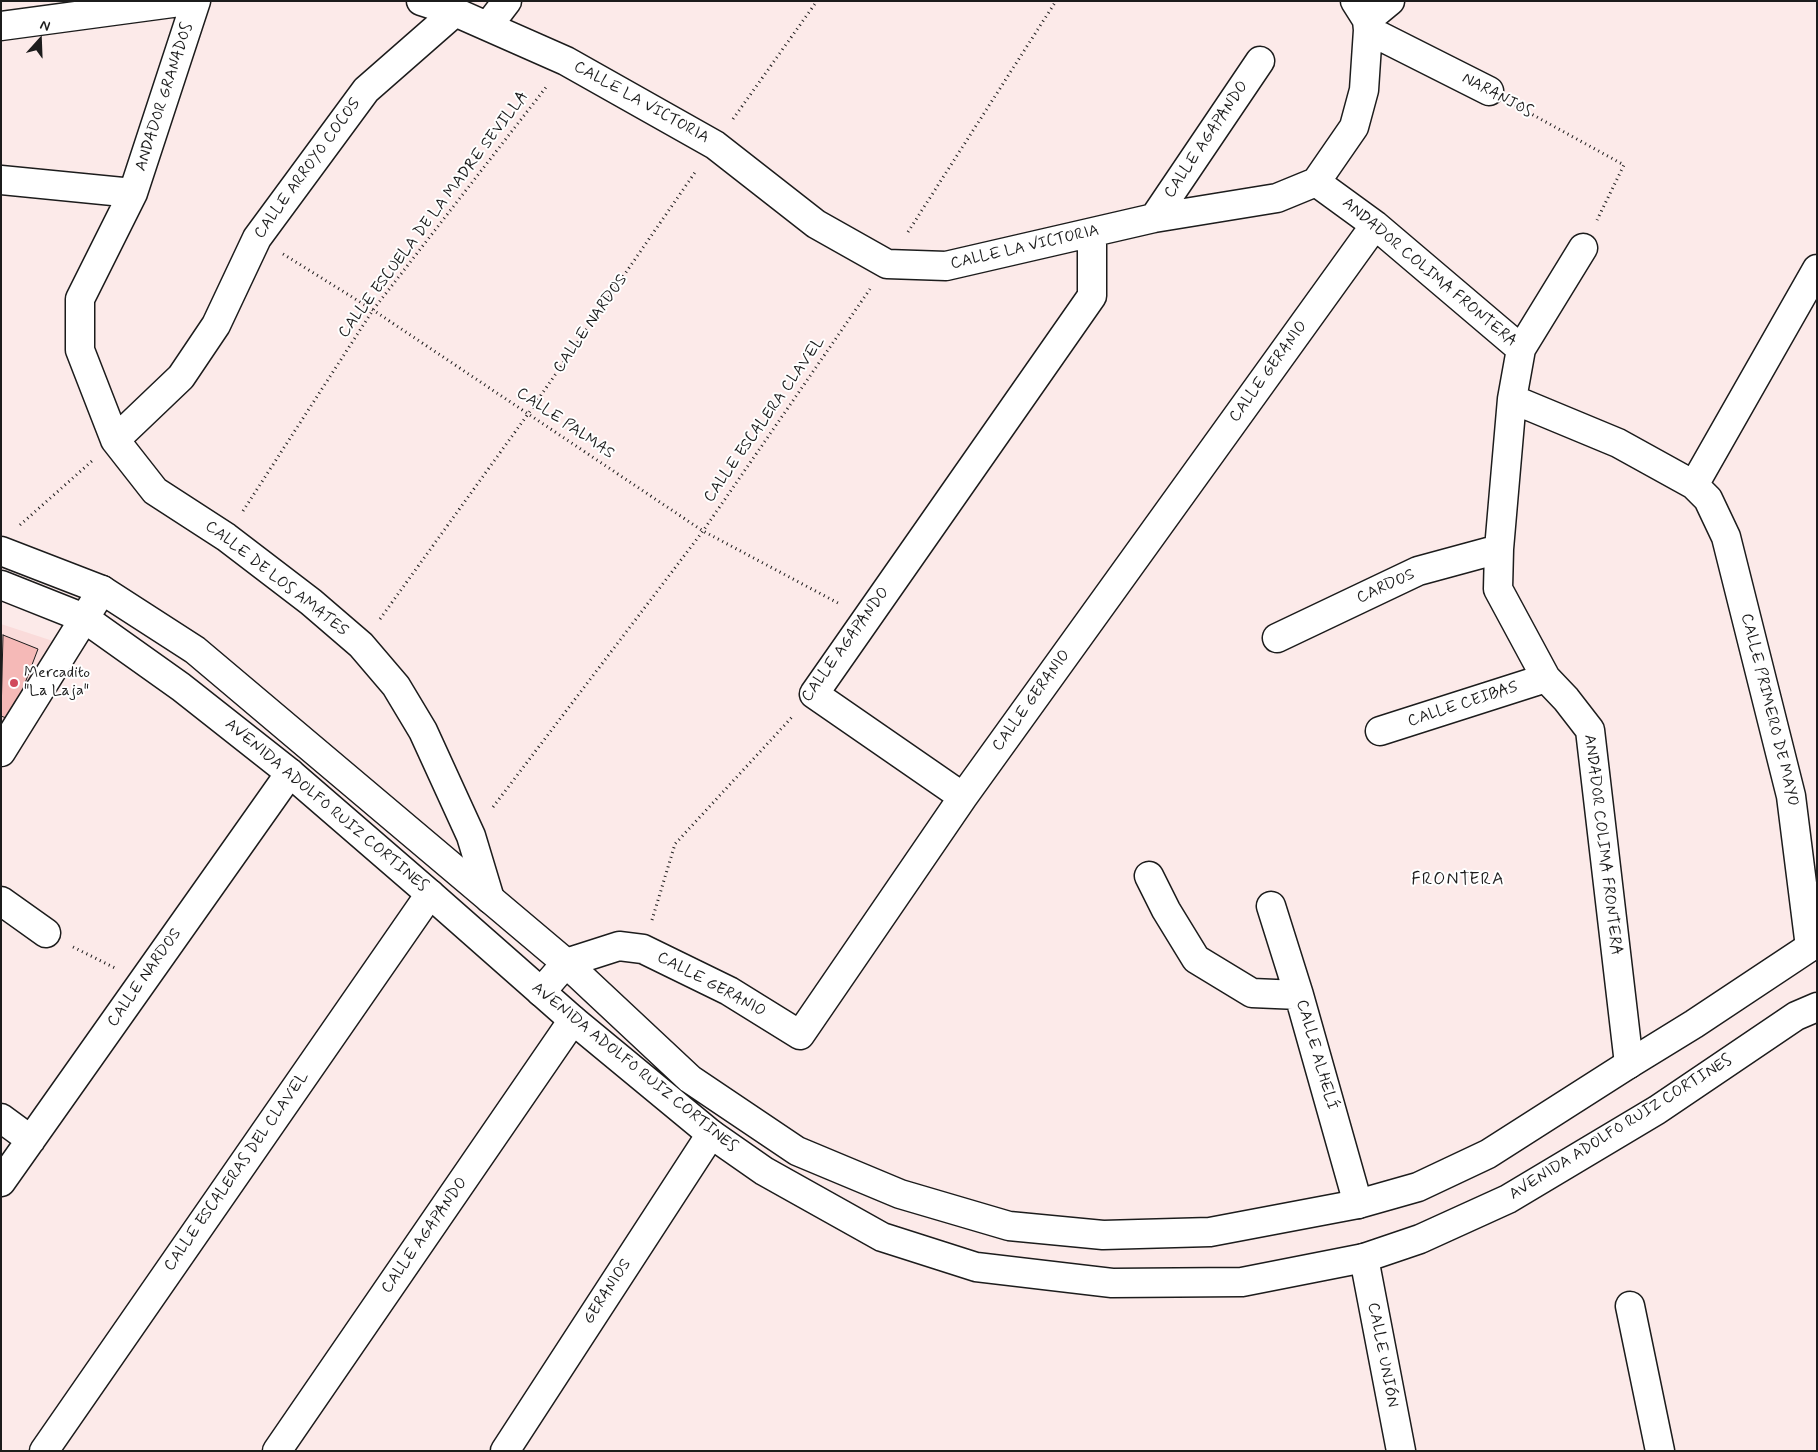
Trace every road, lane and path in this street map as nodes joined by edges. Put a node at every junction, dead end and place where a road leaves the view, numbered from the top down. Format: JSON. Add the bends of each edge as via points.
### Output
{"nodes":[{"id":1,"x":187,"y":1,"type":"edge"},
{"id":2,"x":196,"y":1,"type":"edge"},
{"id":3,"x":421,"y":1,"type":"edge"},
{"id":4,"x":507,"y":1,"type":"edge"},
{"id":5,"x":817,"y":1,"type":"edge"},
{"id":6,"x":1056,"y":1,"type":"edge"},
{"id":7,"x":1390,"y":1,"type":"edge"},
{"id":8,"x":455,"y":12,"type":"junction"},
{"id":9,"x":1363,"y":17,"type":"edge"},
{"id":10,"x":1,"y":26,"type":"edge"},
{"id":11,"x":488,"y":26,"type":"junction"},
{"id":12,"x":566,"y":61,"type":"junction"},
{"id":13,"x":1260,"y":61,"type":"dead end"},
{"id":14,"x":1489,"y":90,"type":"joint"},
{"id":15,"x":715,"y":145,"type":"junction"},
{"id":16,"x":1,"y":180,"type":"edge"},
{"id":17,"x":1316,"y":182,"type":"junction"},
{"id":18,"x":133,"y":193,"type":"junction"},
{"id":19,"x":1154,"y":218,"type":"junction"},
{"id":20,"x":1375,"y":225,"type":"junction"},
{"id":21,"x":1092,"y":233,"type":"junction"},
{"id":22,"x":257,"y":238,"type":"junction"},
{"id":23,"x":1583,"y":248,"type":"joint"},
{"id":24,"x":888,"y":264,"type":"junction"},
{"id":25,"x":1817,"y":269,"type":"edge"},
{"id":26,"x":373,"y":310,"type":"junction"},
{"id":27,"x":1521,"y":349,"type":"junction"},
{"id":28,"x":1512,"y":399,"type":"junction"},
{"id":29,"x":528,"y":414,"type":"junction"},
{"id":30,"x":115,"y":440,"type":"junction"},
{"id":31,"x":1694,"y":485,"type":"junction"},
{"id":32,"x":704,"y":531,"type":"junction"},
{"id":33,"x":226,"y":537,"type":"junction"},
{"id":34,"x":8,"y":540,"type":"edge"},
{"id":35,"x":1499,"y":548,"type":"junction"},
{"id":36,"x":1,"y":585,"type":"edge"},
{"id":37,"x":102,"y":590,"type":"junction"},
{"id":38,"x":866,"y":617,"type":"junction"},
{"id":39,"x":84,"y":618,"type":"junction"},
{"id":40,"x":1278,"y":638,"type":"dead end"},
{"id":41,"x":361,"y":645,"type":"junction"},
{"id":42,"x":1546,"y":678,"type":"junction"},
{"id":43,"x":814,"y":694,"type":"junction"},
{"id":44,"x":1380,"y":731,"type":"dead end"},
{"id":45,"x":1,"y":752,"type":"edge"},
{"id":46,"x":290,"y":773,"type":"junction"},
{"id":47,"x":963,"y":797,"type":"junction"},
{"id":48,"x":471,"y":836,"type":"junction"},
{"id":49,"x":1149,"y":876,"type":"dead end"},
{"id":50,"x":430,"y":894,"type":"junction"},
{"id":51,"x":490,"y":899,"type":"junction"},
{"id":52,"x":1,"y":901,"type":"edge"},
{"id":53,"x":1271,"y":906,"type":"dead end"},
{"id":54,"x":46,"y":933,"type":"joint"},
{"id":55,"x":1813,"y":946,"type":"edge"},
{"id":56,"x":644,"y":949,"type":"junction"},
{"id":57,"x":566,"y":963,"type":"junction"},
{"id":58,"x":142,"y":982,"type":"junction"},
{"id":59,"x":541,"y":992,"type":"junction"},
{"id":60,"x":1299,"y":995,"type":"junction"},
{"id":61,"x":1817,"y":1007,"type":"edge"},
{"id":62,"x":573,"y":1020,"type":"junction"},
{"id":63,"x":1629,"y":1064,"type":"junction"},
{"id":64,"x":1,"y":1118,"type":"edge"},
{"id":65,"x":711,"y":1134,"type":"junction"},
{"id":66,"x":31,"y":1140,"type":"junction"},
{"id":67,"x":1,"y":1182,"type":"edge"},
{"id":68,"x":1358,"y":1204,"type":"junction"},
{"id":69,"x":1364,"y":1258,"type":"junction"},
{"id":70,"x":1630,"y":1306,"type":"dead end"},
{"id":71,"x":44,"y":1451,"type":"edge"},
{"id":72,"x":277,"y":1451,"type":"edge"},
{"id":73,"x":505,"y":1451,"type":"edge"},
{"id":74,"x":1401,"y":1451,"type":"edge"},
{"id":75,"x":1660,"y":1451,"type":"edge"}],
"edges":[{"from":1,"to":10,"type":"street"},
{"from":2,"to":18,"type":"street","name":"ANDADOR GRANADOS"},
{"from":3,"to":8,"type":"street","name":"CALLE LA VICTORIA"},
{"from":4,"to":11,"type":"street"},
{"from":5,"to":15,"type":"path","name":"CALLE NARDOS"},
{"from":6,"to":24,"type":"path","name":"CALLE ESCALERA CLAVEL"},
{"from":7,"to":9,"type":"street"},
{"from":8,"to":11,"type":"street","name":"CALLE LA VICTORIA"},
{"from":8,"to":22,"type":"street","name":"CALLE ARROYO COCOS","via":[[366,90]]},
{"from":9,"to":14,"type":"street","name":"NARANJOS"},
{"from":9,"to":17,"type":"street","via":[[1364,90],[1354,126]]},
{"from":11,"to":12,"type":"street","name":"CALLE LA VICTORIA"},
{"from":12,"to":15,"type":"street","name":"CALLE LA VICTORIA"},
{"from":12,"to":26,"type":"path","name":"CALLE ESCUELA DE LA MADRE SEVILLA"},
{"from":13,"to":19,"type":"street","name":"CALLE AGAPANDO"},
{"from":14,"to":23,"type":"path","name":"NARANJOS","via":[[1624,165]]},
{"from":15,"to":24,"type":"street","name":"CALLE LA VICTORIA","via":[[816,224]]},
{"from":15,"to":29,"type":"path","name":"CALLE NARDOS"},
{"from":16,"to":18,"type":"street"},
{"from":17,"to":19,"type":"street","name":"CALLE LA VICTORIA","via":[[1276,198]]},
{"from":17,"to":20,"type":"street","name":"ANDADOR COLIMA FRONTERA"},
{"from":18,"to":30,"type":"street","name":"ANDADOR GRANADOS","via":[[80,299],[80,350]]},
{"from":19,"to":21,"type":"street","name":"CALLE LA VICTORIA"},
{"from":20,"to":27,"type":"street","name":"ANDADOR COLIMA FRONTERA"},
{"from":20,"to":47,"type":"street","name":"CALLE GERANIO"},
{"from":21,"to":24,"type":"street","name":"CALLE LA VICTORIA","via":[[946,266]]},
{"from":21,"to":38,"type":"street","name":"CALLE AGAPANDO","via":[[1092,296]]},
{"from":22,"to":26,"type":"path","name":"CALLE PALMAS"},
{"from":22,"to":30,"type":"street","name":"CALLE ARROYO COCOS","via":[[216,325],[181,377]]},
{"from":23,"to":27,"type":"street"},
{"from":24,"to":32,"type":"path","name":"CALLE ESCALERA CLAVEL"},
{"from":25,"to":31,"type":"street"},
{"from":26,"to":29,"type":"path","name":"CALLE PALMAS"},
{"from":26,"to":33,"type":"path","name":"CALLE ESCUELA DE LA MADRE SEVILLA"},
{"from":27,"to":28,"type":"street","name":"ANDADOR COLIMA FRONTERA"},
{"from":28,"to":31,"type":"street","name":"CALLE PRIMERO DE MAYO","via":[[1618,443]]},
{"from":28,"to":35,"type":"street","name":"ANDADOR COLIMA FRONTERA"},
{"from":29,"to":32,"type":"path","name":"CALLE PALMAS"},
{"from":29,"to":41,"type":"path","name":"CALLE NARDOS"},
{"from":30,"to":33,"type":"street","name":"CALLE DE LOS AMATES","via":[[155,491]]},
{"from":30,"to":34,"type":"path"},
{"from":31,"to":55,"type":"street","name":"CALLE PRIMERO DE MAYO","via":[[1708,499],[1726,537],[1792,796]]},
{"from":32,"to":38,"type":"path","name":"CALLE PALMAS"},
{"from":32,"to":48,"type":"path","name":"CALLE ESCALERA CLAVEL"},
{"from":33,"to":41,"type":"street","name":"CALLE DE LOS AMATES"},
{"from":34,"to":37,"type":"street","name":"AVENIDA ADOLFO RUIZ CORTINES"},
{"from":35,"to":40,"type":"street","name":"CARDOS","via":[[1418,571]]},
{"from":35,"to":42,"type":"street","name":"ANDADOR COLIMA FRONTERA","via":[[1498,589]]},
{"from":36,"to":39,"type":"street","name":"AVENIDA ADOLFO RUIZ CORTINES"},
{"from":37,"to":39,"type":"street"},
{"from":37,"to":51,"type":"street","name":"AVENIDA ADOLFO RUIZ CORTINES","via":[[195,650]]},
{"from":38,"to":43,"type":"street","name":"CALLE AGAPANDO"},
{"from":39,"to":45,"type":"street"},
{"from":39,"to":46,"type":"street","name":"AVENIDA ADOLFO RUIZ CORTINES","via":[[181,687]]},
{"from":41,"to":48,"type":"street","name":"CALLE DE LOS AMATES","via":[[396,686],[418,724]]},
{"from":42,"to":44,"type":"street","name":"CALLE CEIBAS"},
{"from":42,"to":63,"type":"street","name":"ANDADOR COLIMA FRONTERA","via":[[1590,730]]},
{"from":43,"to":47,"type":"street"},
{"from":43,"to":56,"type":"path","name":"CALLE AGAPANDO","via":[[676,844]]},
{"from":46,"to":50,"type":"street","name":"AVENIDA ADOLFO RUIZ CORTINES"},
{"from":46,"to":58,"type":"street","name":"CALLE NARDOS"},
{"from":47,"to":56,"type":"street","name":"CALLE GERANIO","via":[[800,1036],[729,991]]},
{"from":48,"to":51,"type":"street","name":"CALLE DE LOS AMATES"},
{"from":49,"to":60,"type":"street","via":[[1196,958],[1252,993]]},
{"from":50,"to":59,"type":"street","name":"AVENIDA ADOLFO RUIZ CORTINES"},
{"from":50,"to":71,"type":"street","name":"CALLE ESCALERAS DEL CLAVEL"},
{"from":51,"to":57,"type":"street","name":"AVENIDA ADOLFO RUIZ CORTINES"},
{"from":52,"to":54,"type":"street"},
{"from":53,"to":60,"type":"street","name":"CALLE ALHELÍ"},
{"from":54,"to":58,"type":"path"},
{"from":55,"to":63,"type":"street","name":"AVENIDA ADOLFO RUIZ CORTINES"},
{"from":56,"to":57,"type":"street","via":[[619,946]]},
{"from":57,"to":59,"type":"street"},
{"from":57,"to":68,"type":"street","name":"AVENIDA ADOLFO RUIZ CORTINES","via":[[690,1078],[798,1151],[900,1194],[1009,1226],[1103,1235],[1210,1232]]},
{"from":58,"to":66,"type":"street","name":"CALLE NARDOS"},
{"from":59,"to":62,"type":"street","name":"AVENIDA ADOLFO RUIZ CORTINES"},
{"from":60,"to":68,"type":"street","name":"CALLE ALHELÍ"},
{"from":61,"to":69,"type":"street","name":"AVENIDA ADOLFO RUIZ CORTINES","via":[[1796,1016],[1656,1110],[1508,1199],[1420,1239]]},
{"from":62,"to":65,"type":"street","name":"AVENIDA ADOLFO RUIZ CORTINES"},
{"from":62,"to":72,"type":"street","name":"CALLE AGAPANDO"},
{"from":63,"to":68,"type":"street","name":"AVENIDA ADOLFO RUIZ CORTINES","via":[[1488,1154],[1418,1187]]},
{"from":64,"to":66,"type":"street"},
{"from":65,"to":69,"type":"street","name":"AVENIDA ADOLFO RUIZ CORTINES","via":[[764,1171],[882,1237],[976,1267],[1112,1283],[1242,1282]]},
{"from":65,"to":73,"type":"street","name":"GERANIOS"},
{"from":66,"to":67,"type":"street","name":"CALLE NARDOS"},
{"from":69,"to":74,"type":"street","name":"CALLE UNIÓN"},
{"from":70,"to":75,"type":"street"}]}
